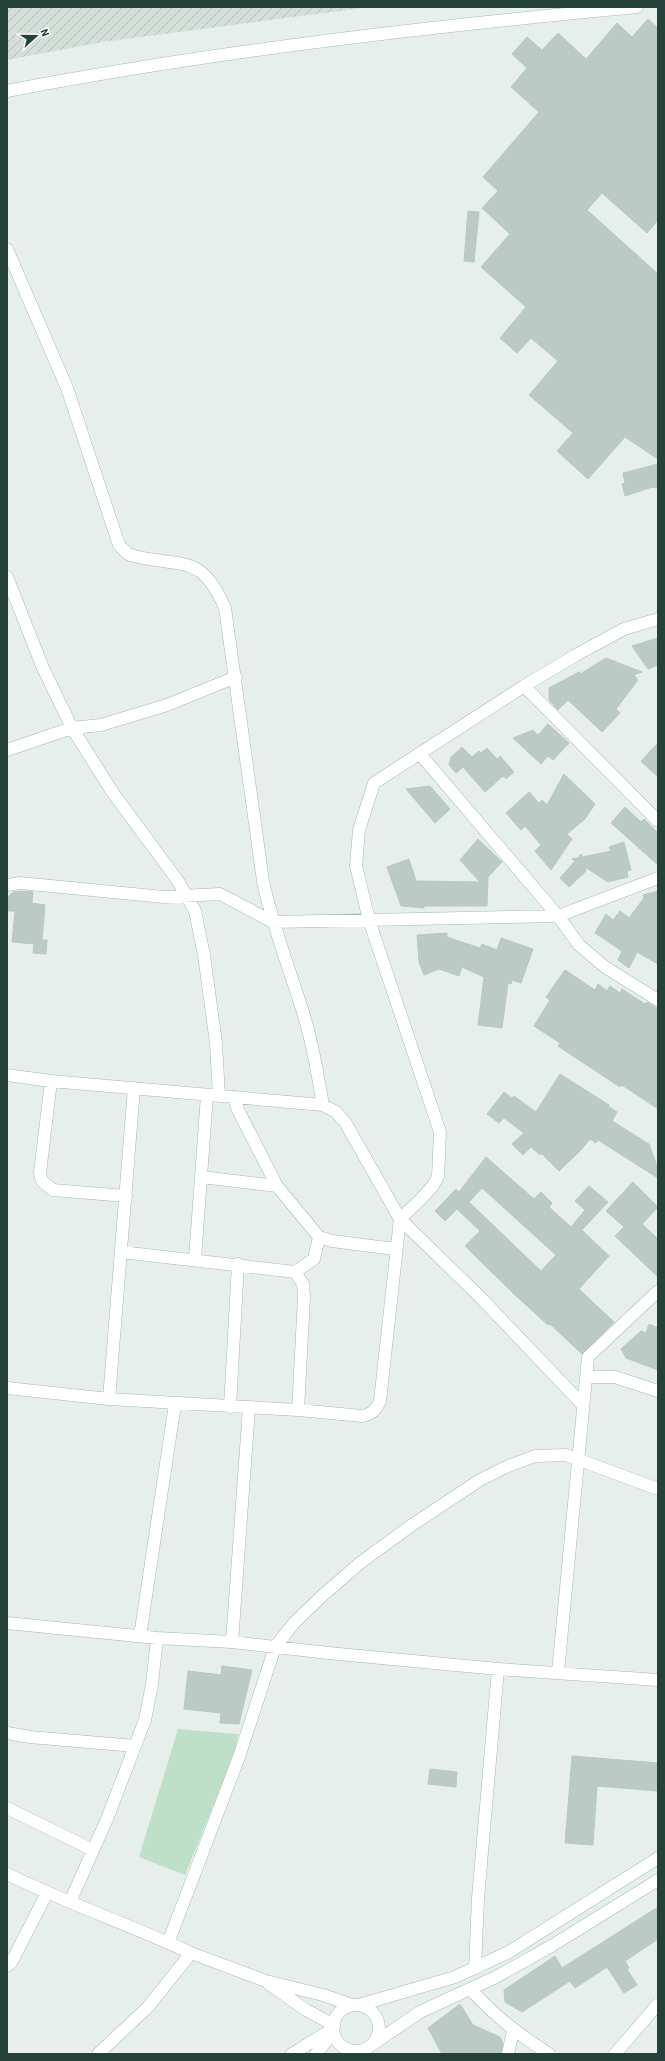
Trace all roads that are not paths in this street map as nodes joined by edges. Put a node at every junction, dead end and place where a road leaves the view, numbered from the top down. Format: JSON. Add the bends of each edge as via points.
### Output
{"nodes":[{"id":1,"x":637,"y":7,"type":"edge"},
{"id":2,"x":7,"y":91,"type":"edge"},
{"id":3,"x":7,"y":250,"type":"edge"},
{"id":4,"x":7,"y":576,"type":"edge"},
{"id":5,"x":12,"y":606,"type":"edge"},
{"id":6,"x":658,"y":619,"type":"edge"},
{"id":7,"x":236,"y":677,"type":"junction"},
{"id":8,"x":524,"y":686,"type":"junction"},
{"id":9,"x":72,"y":728,"type":"junction"},
{"id":10,"x":7,"y":750,"type":"edge"},
{"id":11,"x":420,"y":754,"type":"junction"},
{"id":12,"x":658,"y":821,"type":"edge"},
{"id":13,"x":658,"y":878,"type":"edge"},
{"id":14,"x":7,"y":885,"type":"edge"},
{"id":15,"x":187,"y":896,"type":"junction"},
{"id":16,"x":558,"y":916,"type":"junction"},
{"id":17,"x":369,"y":920,"type":"junction"},
{"id":18,"x":273,"y":922,"type":"junction"},
{"id":19,"x":658,"y":1000,"type":"edge"},
{"id":20,"x":7,"y":1075,"type":"edge"},
{"id":21,"x":50,"y":1081,"type":"junction"},
{"id":22,"x":134,"y":1088,"type":"junction"},
{"id":23,"x":213,"y":1095,"type":"junction"},
{"id":24,"x":234,"y":1097,"type":"junction"},
{"id":25,"x":323,"y":1105,"type":"junction"},
{"id":26,"x":201,"y":1177,"type":"junction"},
{"id":27,"x":277,"y":1186,"type":"junction"},
{"id":28,"x":126,"y":1196,"type":"junction"},
{"id":29,"x":400,"y":1218,"type":"junction"},
{"id":30,"x":320,"y":1237,"type":"junction"},
{"id":31,"x":395,"y":1249,"type":"junction"},
{"id":32,"x":121,"y":1252,"type":"junction"},
{"id":33,"x":195,"y":1259,"type":"junction"},
{"id":34,"x":238,"y":1264,"type":"junction"},
{"id":35,"x":295,"y":1272,"type":"junction"},
{"id":36,"x":658,"y":1291,"type":"edge"},
{"id":37,"x":586,"y":1377,"type":"junction"},
{"id":38,"x":7,"y":1388,"type":"edge"},
{"id":39,"x":658,"y":1391,"type":"edge"},
{"id":40,"x":109,"y":1399,"type":"junction"},
{"id":41,"x":175,"y":1404,"type":"junction"},
{"id":42,"x":583,"y":1405,"type":"junction"},
{"id":43,"x":230,"y":1407,"type":"junction"},
{"id":44,"x":249,"y":1408,"type":"junction"},
{"id":45,"x":298,"y":1410,"type":"junction"},
{"id":46,"x":578,"y":1460,"type":"junction"},
{"id":47,"x":658,"y":1489,"type":"edge"},
{"id":48,"x":7,"y":1623,"type":"edge"},
{"id":49,"x":140,"y":1636,"type":"junction"},
{"id":50,"x":157,"y":1638,"type":"junction"},
{"id":51,"x":232,"y":1642,"type":"junction"},
{"id":52,"x":275,"y":1647,"type":"junction"},
{"id":53,"x":498,"y":1669,"type":"junction"},
{"id":54,"x":558,"y":1672,"type":"junction"},
{"id":55,"x":658,"y":1680,"type":"edge"},
{"id":56,"x":7,"y":1733,"type":"edge"},
{"id":57,"x":135,"y":1746,"type":"junction"},
{"id":58,"x":7,"y":1808,"type":"edge"},
{"id":59,"x":93,"y":1850,"type":"junction"},
{"id":60,"x":658,"y":1858,"type":"edge"},
{"id":61,"x":7,"y":1874,"type":"edge"},
{"id":62,"x":658,"y":1880,"type":"edge"},
{"id":63,"x":47,"y":1893,"type":"junction"},
{"id":64,"x":70,"y":1902,"type":"junction"},
{"id":65,"x":168,"y":1943,"type":"junction"},
{"id":66,"x":191,"y":1953,"type":"junction"},
{"id":67,"x":9,"y":1964,"type":"edge"},
{"id":68,"x":475,"y":1968,"type":"junction"},
{"id":69,"x":7,"y":1978,"type":"edge"},
{"id":70,"x":266,"y":1981,"type":"junction"},
{"id":71,"x":471,"y":1990,"type":"junction"},
{"id":72,"x":658,"y":2004,"type":"edge"},
{"id":73,"x":356,"y":2005,"type":"junction"},
{"id":74,"x":334,"y":2028,"type":"junction"},
{"id":75,"x":513,"y":2031,"type":"junction"},
{"id":76,"x":367,"y":2049,"type":"edge"},
{"id":77,"x":98,"y":2054,"type":"edge"},
{"id":78,"x":292,"y":2054,"type":"edge"},
{"id":79,"x":316,"y":2054,"type":"edge"},
{"id":80,"x":508,"y":2054,"type":"edge"},
{"id":81,"x":549,"y":2054,"type":"edge"},
{"id":82,"x":615,"y":2054,"type":"edge"}],
"edges":[{"from":1,"to":2,"type":"street","via":[[222,54]]},
{"from":3,"to":7,"type":"street","via":[[67,388],[119,545],[128,554],[187,564],[207,577],[216,588],[225,608]]},
{"from":4,"to":5,"type":"street"},
{"from":5,"to":9,"type":"street"},
{"from":6,"to":8,"type":"street","via":[[624,629]]},
{"from":7,"to":9,"type":"street","via":[[153,710],[101,725]]},
{"from":7,"to":18,"type":"street","via":[[263,881]]},
{"from":8,"to":11,"type":"street"},
{"from":8,"to":12,"type":"street"},
{"from":9,"to":10,"type":"street"},
{"from":9,"to":15,"type":"street","via":[[113,793]]},
{"from":11,"to":16,"type":"street"},
{"from":11,"to":17,"type":"street","via":[[374,783],[359,830],[356,866]]},
{"from":13,"to":16,"type":"street"},
{"from":14,"to":15,"type":"street","via":[[20,883],[164,897]]},
{"from":15,"to":18,"type":"street","via":[[220,894]]},
{"from":15,"to":23,"type":"street","via":[[195,911],[204,955],[216,1043]]},
{"from":16,"to":17,"type":"street"},
{"from":16,"to":19,"type":"street","via":[[580,944],[605,967]]},
{"from":17,"to":18,"type":"street"},
{"from":17,"to":29,"type":"street","via":[[440,1132],[438,1177],[422,1199]]},
{"from":18,"to":25,"type":"street","via":[[302,1008],[314,1053]]},
{"from":20,"to":21,"type":"street"},
{"from":21,"to":22,"type":"street"},
{"from":21,"to":28,"type":"street","via":[[40,1173],[42,1180],[53,1190]]},
{"from":22,"to":23,"type":"street"},
{"from":22,"to":28,"type":"street"},
{"from":23,"to":24,"type":"street"},
{"from":23,"to":26,"type":"street"},
{"from":24,"to":25,"type":"street"},
{"from":24,"to":27,"type":"street","via":[[238,1110]]},
{"from":25,"to":29,"type":"street","via":[[336,1112],[345,1122]]},
{"from":26,"to":27,"type":"street"},
{"from":26,"to":33,"type":"street"},
{"from":27,"to":30,"type":"street"},
{"from":28,"to":32,"type":"street"},
{"from":29,"to":31,"type":"street"},
{"from":29,"to":42,"type":"street"},
{"from":30,"to":31,"type":"street","via":[[332,1241]]},
{"from":30,"to":35,"type":"street","via":[[314,1259]]},
{"from":31,"to":45,"type":"street","via":[[380,1402],[371,1414],[362,1416]]},
{"from":32,"to":33,"type":"street"},
{"from":32,"to":40,"type":"street"},
{"from":33,"to":34,"type":"street"},
{"from":34,"to":35,"type":"street"},
{"from":34,"to":43,"type":"street"},
{"from":35,"to":45,"type":"street","via":[[303,1284],[304,1297]]},
{"from":36,"to":37,"type":"street","via":[[588,1357]]},
{"from":37,"to":39,"type":"street","via":[[615,1377]]},
{"from":37,"to":42,"type":"street"},
{"from":38,"to":40,"type":"street"},
{"from":40,"to":41,"type":"street"},
{"from":41,"to":43,"type":"street"},
{"from":41,"to":49,"type":"street"},
{"from":42,"to":46,"type":"street"},
{"from":43,"to":44,"type":"street"},
{"from":44,"to":45,"type":"street"},
{"from":44,"to":51,"type":"street"},
{"from":46,"to":47,"type":"street"},
{"from":46,"to":52,"type":"street","via":[[566,1455],[535,1456],[480,1480],[360,1563],[294,1623]]},
{"from":46,"to":54,"type":"street"},
{"from":48,"to":49,"type":"street"},
{"from":49,"to":50,"type":"street"},
{"from":50,"to":51,"type":"street"},
{"from":50,"to":57,"type":"street","via":[[145,1720]]},
{"from":51,"to":52,"type":"street"},
{"from":52,"to":53,"type":"street"},
{"from":52,"to":65,"type":"street","via":[[239,1757]]},
{"from":53,"to":54,"type":"street"},
{"from":53,"to":68,"type":"street","via":[[478,1898]]},
{"from":54,"to":55,"type":"street"},
{"from":56,"to":57,"type":"street"},
{"from":57,"to":59,"type":"street"},
{"from":58,"to":59,"type":"street"},
{"from":59,"to":64,"type":"street"},
{"from":60,"to":68,"type":"street","via":[[508,1952]]},
{"from":61,"to":63,"type":"street"},
{"from":62,"to":71,"type":"street","via":[[553,1945]]},
{"from":63,"to":64,"type":"street"},
{"from":63,"to":67,"type":"street"},
{"from":64,"to":65,"type":"street"},
{"from":65,"to":66,"type":"street"},
{"from":66,"to":70,"type":"street"},
{"from":66,"to":77,"type":"street","via":[[148,2007]]},
{"from":67,"to":69,"type":"street"},
{"from":68,"to":73,"type":"street","via":[[433,1985]]},
{"from":70,"to":73,"type":"street"},
{"from":70,"to":74,"type":"street"},
{"from":71,"to":75,"type":"street"},
{"from":71,"to":76,"type":"street","via":[[420,2012]]},
{"from":72,"to":82,"type":"street"},
{"from":73,"to":74,"type":"street","via":[[340,2012]]},
{"from":73,"to":76,"type":"street","via":[[366,2007],[376,2017],[379,2031]]},
{"from":74,"to":76,"type":"street","via":[[336,2039],[346,2048]]},
{"from":74,"to":78,"type":"street"},
{"from":74,"to":79,"type":"street"},
{"from":75,"to":80,"type":"street"},
{"from":75,"to":81,"type":"street"}]}
